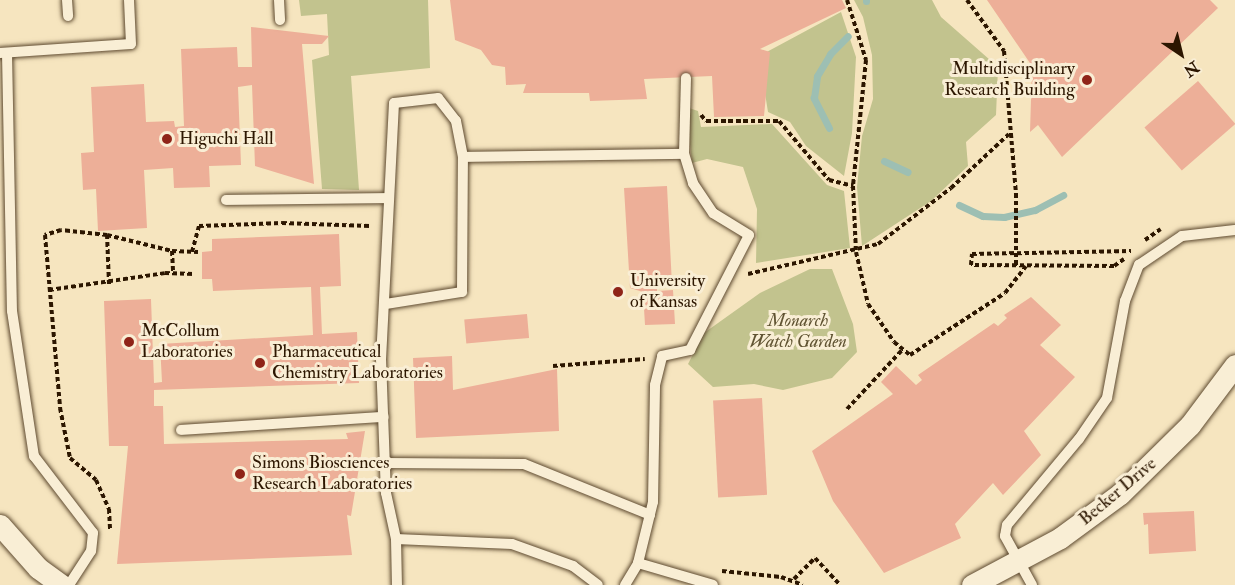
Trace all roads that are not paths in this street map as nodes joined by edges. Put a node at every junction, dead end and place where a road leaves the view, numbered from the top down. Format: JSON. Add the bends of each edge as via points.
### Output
{"nodes":[{"id":1,"x":68,"y":0,"type":"edge"},
{"id":2,"x":129,"y":0,"type":"edge"},
{"id":3,"x":279,"y":0,"type":"edge"},
{"id":4,"x":68,"y":16,"type":"dead end"},
{"id":5,"x":280,"y":20,"type":"dead end"},
{"id":6,"x":3,"y":53,"type":"edge"},
{"id":7,"x":686,"y":78,"type":"dead end"},
{"id":8,"x":684,"y":154,"type":"junction"},
{"id":9,"x":463,"y":157,"type":"junction"},
{"id":10,"x":388,"y":198,"type":"junction"},
{"id":11,"x":226,"y":200,"type":"dead end"},
{"id":12,"x":1235,"y":230,"type":"edge"},
{"id":13,"x":386,"y":304,"type":"junction"},
{"id":14,"x":1235,"y":365,"type":"edge"},
{"id":15,"x":384,"y":417,"type":"junction"},
{"id":16,"x":182,"y":430,"type":"dead end"},
{"id":17,"x":385,"y":463,"type":"junction"},
{"id":18,"x":650,"y":515,"type":"junction"},
{"id":19,"x":0,"y":525,"type":"edge"},
{"id":20,"x":396,"y":539,"type":"junction"},
{"id":21,"x":1017,"y":562,"type":"junction"},
{"id":22,"x":638,"y":563,"type":"junction"},
{"id":23,"x":61,"y":585,"type":"edge"},
{"id":24,"x":69,"y":585,"type":"edge"},
{"id":25,"x":397,"y":585,"type":"edge"},
{"id":26,"x":598,"y":585,"type":"edge"},
{"id":27,"x":625,"y":585,"type":"edge"},
{"id":28,"x":713,"y":585,"type":"edge"},
{"id":29,"x":972,"y":585,"type":"edge"},
{"id":30,"x":1032,"y":585,"type":"edge"}],
"edges":[{"from":1,"to":4,"type":"lane"},
{"from":2,"to":6,"type":"lane","via":[[131,45]]},
{"from":3,"to":5,"type":"lane"},
{"from":6,"to":24,"type":"lane","via":[[12,311],[34,456],[93,533],[91,551]]},
{"from":7,"to":8,"type":"lane"},
{"from":8,"to":9,"type":"lane"},
{"from":8,"to":18,"type":"lane","via":[[693,183],[712,213],[749,235],[690,350],[662,356],[655,385]]},
{"from":9,"to":10,"type":"lane","via":[[456,121],[438,98],[394,103]]},
{"from":9,"to":13,"type":"lane","via":[[462,292]]},
{"from":10,"to":11,"type":"lane"},
{"from":10,"to":13,"type":"lane"},
{"from":12,"to":21,"type":"lane","via":[[1182,236],[1139,265],[1125,302],[1107,398],[1079,439],[1007,525],[1005,536]]},
{"from":13,"to":15,"type":"lane","via":[[381,359]]},
{"from":14,"to":21,"type":"street","name":"Becker Drive","via":[[1190,425],[1152,465],[1087,519]]},
{"from":15,"to":16,"type":"lane"},
{"from":15,"to":17,"type":"lane"},
{"from":17,"to":18,"type":"lane","via":[[524,464]]},
{"from":17,"to":20,"type":"lane","via":[[386,493]]},
{"from":18,"to":22,"type":"lane"},
{"from":19,"to":23,"type":"street","via":[[29,559]]},
{"from":20,"to":25,"type":"lane"},
{"from":20,"to":26,"type":"lane","via":[[512,544],[573,566]]},
{"from":21,"to":29,"type":"street","name":"Becker Drive"},
{"from":21,"to":30,"type":"lane"},
{"from":22,"to":27,"type":"lane"},
{"from":22,"to":28,"type":"lane"}]}
